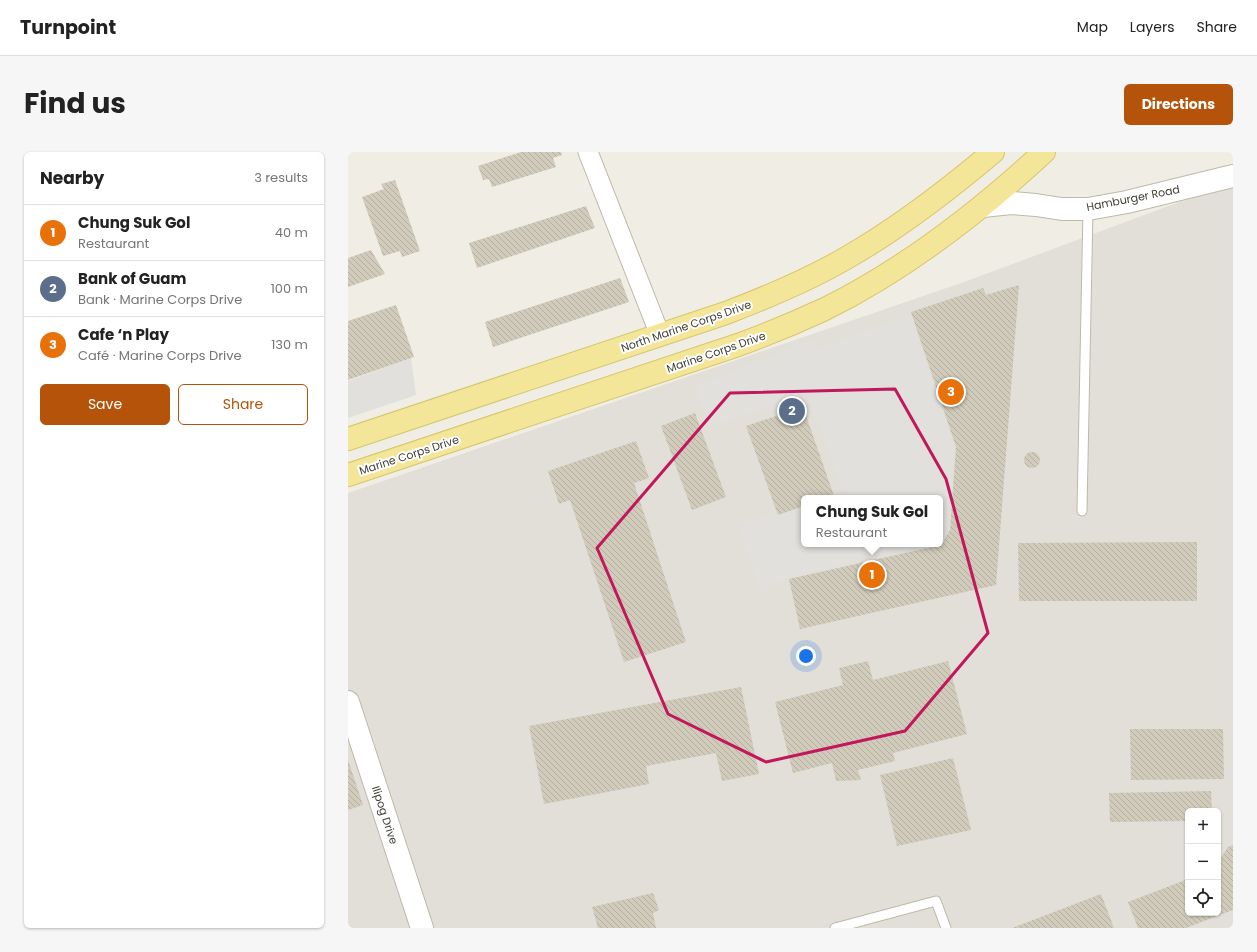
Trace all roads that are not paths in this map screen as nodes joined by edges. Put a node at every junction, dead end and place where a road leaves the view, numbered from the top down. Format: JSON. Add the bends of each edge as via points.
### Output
{"nodes":[{"id":1,"x":588,"y":152,"type":"edge"},
{"id":2,"x":993,"y":152,"type":"edge"},
{"id":3,"x":1044,"y":152,"type":"edge"},
{"id":4,"x":1233,"y":176,"type":"edge"},
{"id":5,"x":983,"y":206,"type":"junction"},
{"id":6,"x":1088,"y":209,"type":"junction"},
{"id":7,"x":660,"y":335,"type":"junction"},
{"id":8,"x":348,"y":439,"type":"edge"},
{"id":9,"x":352,"y":475,"type":"edge"},
{"id":10,"x":1082,"y":511,"type":"dead end"},
{"id":11,"x":348,"y":702,"type":"edge"},
{"id":12,"x":422,"y":928,"type":"edge"},
{"id":13,"x":835,"y":928,"type":"edge"},
{"id":14,"x":946,"y":928,"type":"edge"}],
"edges":[{"from":1,"to":7,"type":"street"},
{"from":2,"to":7,"type":"main road","name":"North Marine Corps Drive","via":[[925,206],[848,257],[810,278],[726,313]]},
{"from":3,"to":5,"type":"main road","name":"Marine Corps Drive"},
{"from":4,"to":6,"type":"street","name":"Hamburger Road"},
{"from":5,"to":6,"type":"street","name":"Hamburger Road","via":[[1011,204]]},
{"from":5,"to":9,"type":"main road","name":"Marine Corps Drive","via":[[865,287],[781,328],[738,345]]},
{"from":6,"to":10,"type":"lane"},
{"from":7,"to":8,"type":"main road","name":"North Marine Corps Drive"},
{"from":11,"to":12,"type":"street","name":"Ilipog Drive"},
{"from":13,"to":14,"type":"lane","via":[[936,901]]}]}
